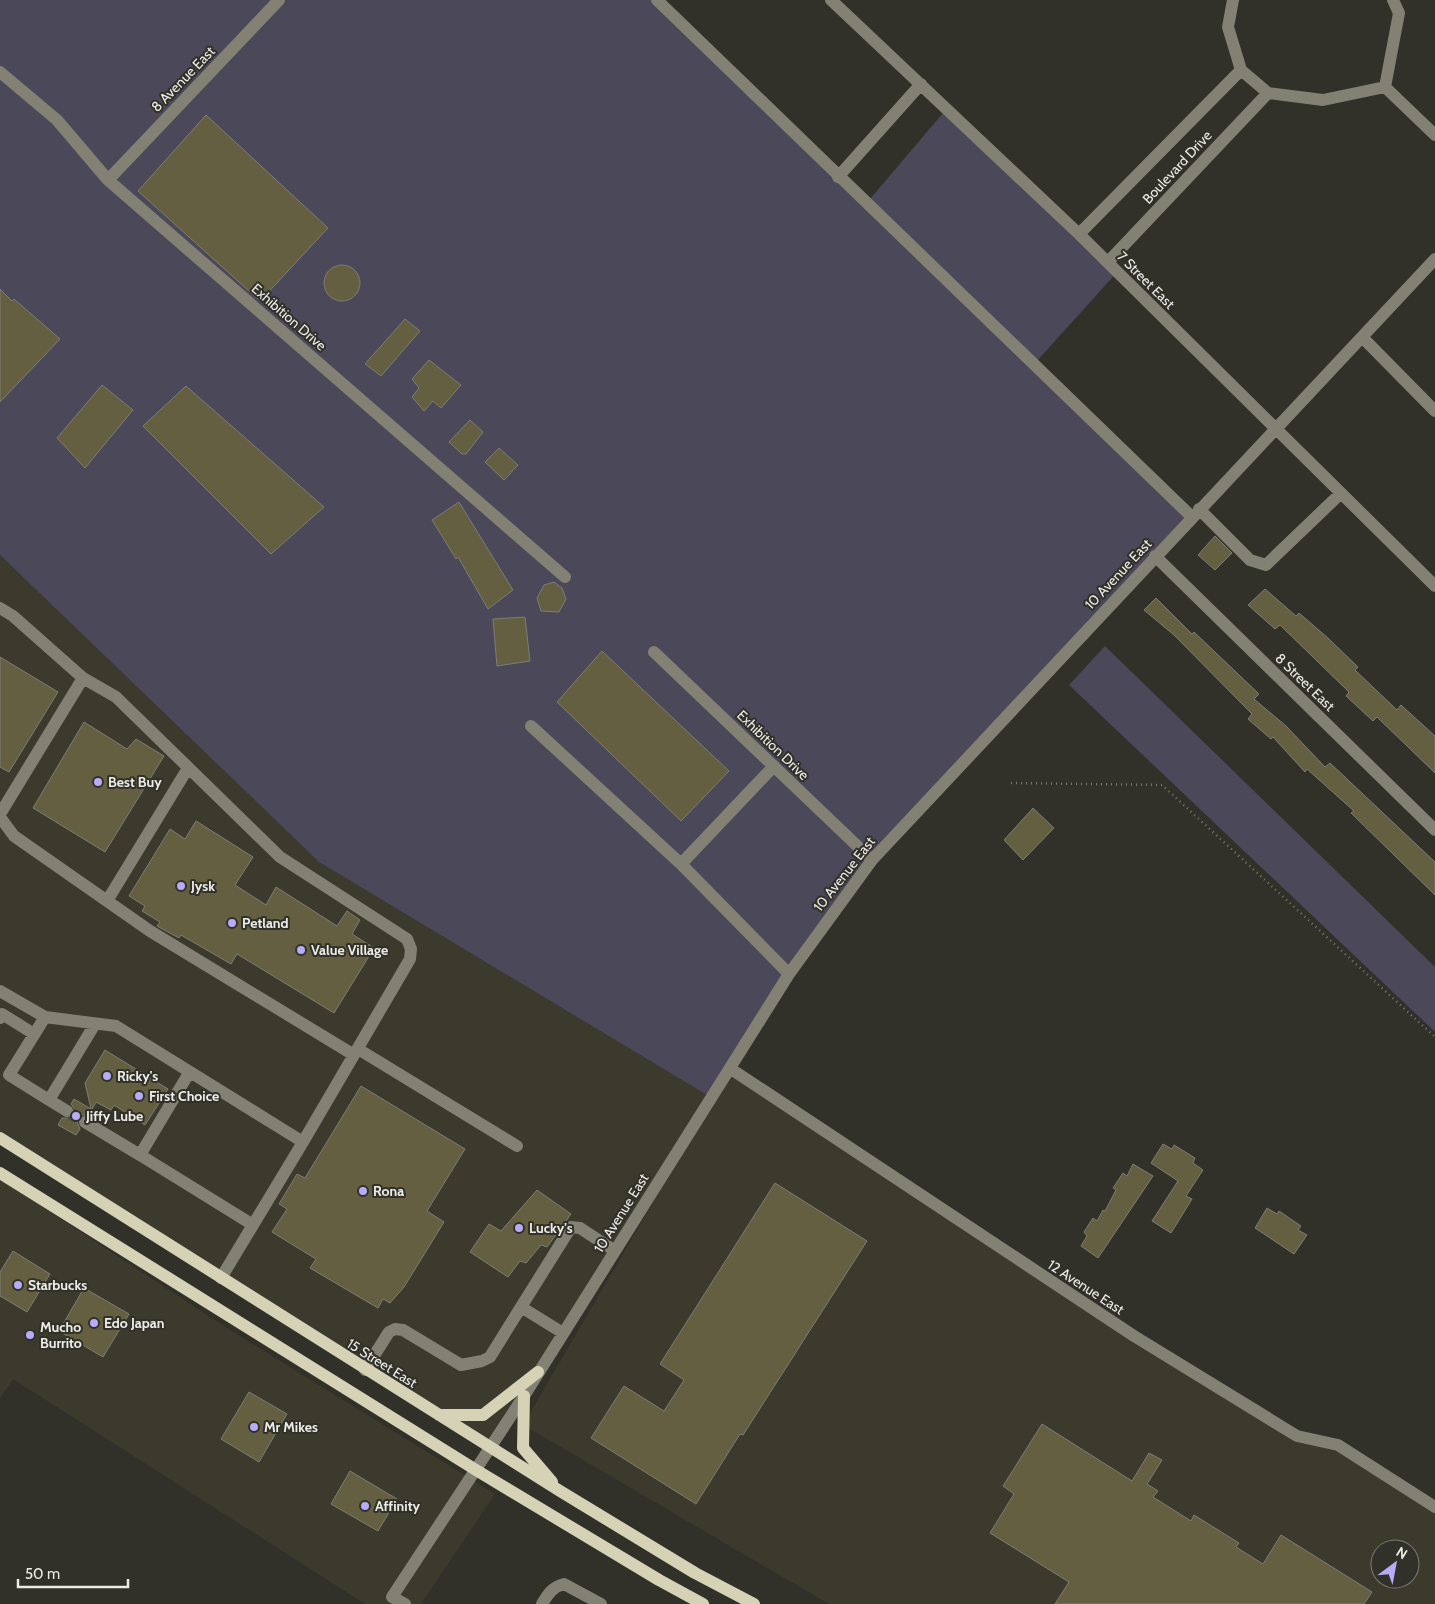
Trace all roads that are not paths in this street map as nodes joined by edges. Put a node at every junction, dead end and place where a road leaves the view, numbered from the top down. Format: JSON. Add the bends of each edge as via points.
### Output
{"nodes":[{"id":1,"x":279,"y":0,"type":"edge"},
{"id":2,"x":657,"y":0,"type":"edge"},
{"id":3,"x":831,"y":0,"type":"edge"},
{"id":4,"x":1233,"y":0,"type":"edge"},
{"id":5,"x":1393,"y":0,"type":"edge"},
{"id":6,"x":1240,"y":70,"type":"junction"},
{"id":7,"x":0,"y":72,"type":"edge"},
{"id":8,"x":921,"y":84,"type":"junction"},
{"id":9,"x":1385,"y":87,"type":"junction"},
{"id":10,"x":1268,"y":92,"type":"junction"},
{"id":11,"x":1435,"y":135,"type":"edge"},
{"id":12,"x":838,"y":177,"type":"junction"},
{"id":13,"x":108,"y":180,"type":"junction"},
{"id":14,"x":1079,"y":234,"type":"junction"},
{"id":15,"x":1435,"y":259,"type":"edge"},
{"id":16,"x":1108,"y":262,"type":"junction"},
{"id":17,"x":1363,"y":338,"type":"junction"},
{"id":18,"x":1435,"y":411,"type":"edge"},
{"id":19,"x":1276,"y":430,"type":"junction"},
{"id":20,"x":1340,"y":494,"type":"junction"},
{"id":21,"x":1196,"y":513,"type":"junction"},
{"id":22,"x":1155,"y":556,"type":"junction"},
{"id":23,"x":565,"y":577,"type":"dead end"},
{"id":24,"x":1435,"y":586,"type":"edge"},
{"id":25,"x":0,"y":608,"type":"edge"},
{"id":26,"x":654,"y":652,"type":"dead end"},
{"id":27,"x":83,"y":678,"type":"junction"},
{"id":28,"x":531,"y":726,"type":"dead end"},
{"id":29,"x":774,"y":766,"type":"junction"},
{"id":30,"x":188,"y":768,"type":"junction"},
{"id":31,"x":0,"y":816,"type":"edge"},
{"id":32,"x":1435,"y":830,"type":"edge"},
{"id":33,"x":872,"y":860,"type":"junction"},
{"id":34,"x":681,"y":864,"type":"junction"},
{"id":35,"x":107,"y":902,"type":"junction"},
{"id":36,"x":789,"y":974,"type":"junction"},
{"id":37,"x":0,"y":991,"type":"edge"},
{"id":38,"x":1,"y":1015,"type":"edge"},
{"id":39,"x":44,"y":1017,"type":"junction"},
{"id":40,"x":95,"y":1024,"type":"junction"},
{"id":41,"x":34,"y":1034,"type":"junction"},
{"id":42,"x":356,"y":1052,"type":"junction"},
{"id":43,"x":731,"y":1069,"type":"junction"},
{"id":44,"x":5,"y":1073,"type":"edge"},
{"id":45,"x":189,"y":1073,"type":"junction"},
{"id":46,"x":49,"y":1100,"type":"junction"},
{"id":47,"x":67,"y":1111,"type":"tunnel mouth"},
{"id":48,"x":85,"y":1122,"type":"tunnel mouth"},
{"id":49,"x":0,"y":1138,"type":"edge"},
{"id":50,"x":303,"y":1142,"type":"junction"},
{"id":51,"x":517,"y":1146,"type":"dead end"},
{"id":52,"x":140,"y":1155,"type":"junction"},
{"id":53,"x":0,"y":1174,"type":"edge"},
{"id":54,"x":253,"y":1225,"type":"junction"},
{"id":55,"x":615,"y":1251,"type":"junction"},
{"id":56,"x":221,"y":1278,"type":"junction"},
{"id":57,"x":521,"y":1307,"type":"junction"},
{"id":58,"x":563,"y":1333,"type":"junction"},
{"id":59,"x":365,"y":1370,"type":"junction"},
{"id":60,"x":538,"y":1372,"type":"junction"},
{"id":61,"x":524,"y":1396,"type":"junction"},
{"id":62,"x":437,"y":1415,"type":"junction"},
{"id":63,"x":490,"y":1447,"type":"junction"},
{"id":64,"x":476,"y":1470,"type":"junction"},
{"id":65,"x":560,"y":1491,"type":"junction"},
{"id":66,"x":1435,"y":1507,"type":"edge"},
{"id":67,"x":405,"y":1604,"type":"edge"},
{"id":68,"x":542,"y":1604,"type":"edge"},
{"id":69,"x":601,"y":1604,"type":"edge"},
{"id":70,"x":703,"y":1604,"type":"edge"},
{"id":71,"x":754,"y":1604,"type":"edge"}],
"edges":[{"from":1,"to":13,"type":"street","name":"8 Avenue East"},
{"from":2,"to":12,"type":"street"},
{"from":3,"to":8,"type":"street","name":"7 Street East"},
{"from":4,"to":6,"type":"street","via":[[1228,27]]},
{"from":5,"to":9,"type":"street","via":[[1399,13]]},
{"from":6,"to":10,"type":"street"},
{"from":6,"to":14,"type":"street","name":"Boulevard Drive"},
{"from":7,"to":13,"type":"street","name":"Exhibition Drive","via":[[57,120]]},
{"from":8,"to":12,"type":"street"},
{"from":8,"to":14,"type":"street","name":"7 Street East"},
{"from":9,"to":10,"type":"street","via":[[1323,100]]},
{"from":9,"to":11,"type":"street"},
{"from":10,"to":16,"type":"street","name":"Boulevard Drive"},
{"from":12,"to":21,"type":"street"},
{"from":13,"to":23,"type":"street","name":"Exhibition Drive"},
{"from":14,"to":16,"type":"street","name":"7 Street East"},
{"from":15,"to":17,"type":"street","name":"10 Avenue East"},
{"from":16,"to":19,"type":"street","name":"7 Street East"},
{"from":17,"to":18,"type":"street"},
{"from":17,"to":19,"type":"street","name":"10 Avenue East"},
{"from":19,"to":20,"type":"street","name":"7 Street East"},
{"from":19,"to":21,"type":"street","name":"10 Avenue East"},
{"from":20,"to":21,"type":"street","via":[[1266,565],[1250,560]]},
{"from":20,"to":24,"type":"street","name":"7 Street East"},
{"from":21,"to":22,"type":"street","name":"10 Avenue East"},
{"from":22,"to":32,"type":"street","name":"8 Street East"},
{"from":22,"to":33,"type":"street","name":"10 Avenue East"},
{"from":25,"to":27,"type":"street"},
{"from":26,"to":29,"type":"street","name":"Exhibition Drive"},
{"from":27,"to":30,"type":"street","via":[[116,697]]},
{"from":27,"to":31,"type":"street"},
{"from":28,"to":34,"type":"street"},
{"from":29,"to":33,"type":"street","name":"Exhibition Drive"},
{"from":29,"to":34,"type":"street"},
{"from":30,"to":35,"type":"street"},
{"from":30,"to":42,"type":"street","via":[[280,857],[407,939],[410,959]]},
{"from":31,"to":35,"type":"street","via":[[14,836]]},
{"from":33,"to":36,"type":"street","name":"10 Avenue East"},
{"from":34,"to":36,"type":"street"},
{"from":35,"to":42,"type":"street","via":[[150,932]]},
{"from":36,"to":43,"type":"street","name":"10 Avenue East"},
{"from":37,"to":39,"type":"street"},
{"from":38,"to":41,"type":"street"},
{"from":39,"to":40,"type":"street"},
{"from":39,"to":41,"type":"street"},
{"from":40,"to":45,"type":"street","via":[[116,1026]]},
{"from":40,"to":46,"type":"street"},
{"from":41,"to":44,"type":"street"},
{"from":42,"to":50,"type":"street"},
{"from":42,"to":51,"type":"street"},
{"from":43,"to":55,"type":"street","name":"10 Avenue East"},
{"from":43,"to":66,"type":"street","name":"12 Avenue East","via":[[1142,1341],[1297,1436],[1338,1445]]},
{"from":44,"to":46,"type":"street"},
{"from":45,"to":50,"type":"street"},
{"from":45,"to":52,"type":"street"},
{"from":46,"to":47,"type":"street"},
{"from":48,"to":52,"type":"street"},
{"from":49,"to":56,"type":"main road","name":"15 Street East"},
{"from":50,"to":54,"type":"street"},
{"from":52,"to":54,"type":"street"},
{"from":53,"to":64,"type":"main road"},
{"from":54,"to":56,"type":"street"},
{"from":55,"to":57,"type":"street","via":[[580,1228],[571,1227]]},
{"from":55,"to":58,"type":"street","name":"10 Avenue East"},
{"from":56,"to":59,"type":"main road","name":"15 Street East"},
{"from":57,"to":58,"type":"street"},
{"from":57,"to":59,"type":"street","via":[[490,1357],[482,1361],[468,1365],[454,1363],[403,1330],[395,1329],[389,1332]]},
{"from":58,"to":60,"type":"street","name":"10 Avenue East"},
{"from":59,"to":62,"type":"main road","name":"15 Street East"},
{"from":60,"to":61,"type":"street","name":"10 Avenue East"},
{"from":60,"to":62,"type":"main road","via":[[483,1415]]},
{"from":61,"to":63,"type":"street","name":"10 Avenue East"},
{"from":61,"to":65,"type":"main road","via":[[524,1448]]},
{"from":62,"to":63,"type":"main road","name":"15 Street East"},
{"from":63,"to":64,"type":"street","name":"10 Avenue East"},
{"from":63,"to":65,"type":"main road","name":"15 Street East"},
{"from":64,"to":67,"type":"street","name":"10 Avenue East","via":[[392,1597]]},
{"from":64,"to":70,"type":"main road"},
{"from":65,"to":71,"type":"main road","name":"15 Street East","via":[[695,1573]]},
{"from":68,"to":69,"type":"street","via":[[556,1586],[564,1584]]}]}
